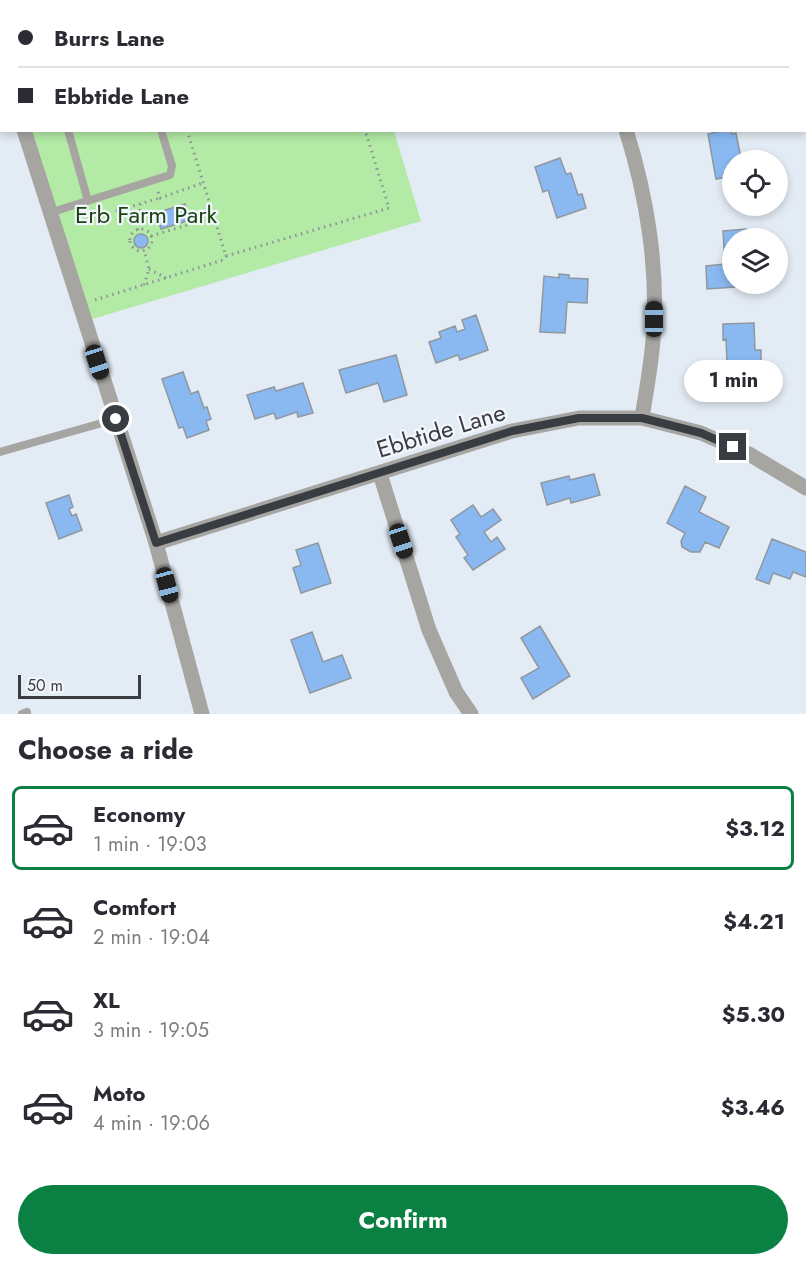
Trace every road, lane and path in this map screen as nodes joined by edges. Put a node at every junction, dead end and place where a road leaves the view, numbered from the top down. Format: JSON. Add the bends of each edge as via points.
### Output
{"nodes":[{"id":1,"x":25,"y":132,"type":"edge"},
{"id":2,"x":69,"y":132,"type":"edge"},
{"id":3,"x":162,"y":132,"type":"edge"},
{"id":4,"x":188,"y":132,"type":"edge"},
{"id":5,"x":366,"y":132,"type":"edge"},
{"id":6,"x":627,"y":132,"type":"edge"},
{"id":7,"x":154,"y":180,"type":"junction"},
{"id":8,"x":203,"y":183,"type":"junction"},
{"id":9,"x":160,"y":198,"type":"junction"},
{"id":10,"x":88,"y":201,"type":"junction"},
{"id":11,"x":141,"y":203,"type":"junction"},
{"id":12,"x":123,"y":209,"type":"junction"},
{"id":13,"x":116,"y":211,"type":"dead end"},
{"id":14,"x":49,"y":213,"type":"junction"},
{"id":15,"x":135,"y":217,"type":"junction"},
{"id":16,"x":214,"y":217,"type":"junction"},
{"id":17,"x":138,"y":230,"type":"junction"},
{"id":18,"x":151,"y":236,"type":"junction"},
{"id":19,"x":144,"y":250,"type":"junction"},
{"id":20,"x":226,"y":256,"type":"junction"},
{"id":21,"x":149,"y":269,"type":"junction"},
{"id":22,"x":166,"y":278,"type":"junction"},
{"id":23,"x":144,"y":285,"type":"junction"},
{"id":24,"x":79,"y":305,"type":"junction"},
{"id":25,"x":642,"y":418,"type":"junction"},
{"id":26,"x":116,"y":419,"type":"junction"},
{"id":27,"x":0,"y":452,"type":"edge"},
{"id":28,"x":380,"y":474,"type":"junction"},
{"id":29,"x":806,"y":488,"type":"edge"},
{"id":30,"x":156,"y":543,"type":"junction"},
{"id":31,"x":202,"y":714,"type":"edge"},
{"id":32,"x":471,"y":714,"type":"edge"}],
"edges":[{"from":1,"to":14,"type":"street"},
{"from":2,"to":10,"type":"lane"},
{"from":3,"to":7,"type":"lane","via":[[172,166],[170,175]]},
{"from":4,"to":8,"type":"path"},
{"from":5,"to":20,"type":"path","via":[[389,208]]},
{"from":6,"to":25,"type":"street","via":[[647,218],[653,277],[654,340]]},
{"from":7,"to":9,"type":"path"},
{"from":7,"to":10,"type":"lane"},
{"from":8,"to":9,"type":"path"},
{"from":8,"to":16,"type":"path"},
{"from":9,"to":11,"type":"path"},
{"from":10,"to":14,"type":"lane"},
{"from":11,"to":12,"type":"path"},
{"from":11,"to":15,"type":"path"},
{"from":12,"to":13,"type":"path"},
{"from":12,"to":15,"type":"path"},
{"from":14,"to":24,"type":"street"},
{"from":15,"to":17,"type":"path"},
{"from":16,"to":18,"type":"path"},
{"from":16,"to":20,"type":"path"},
{"from":17,"to":18,"type":"path"},
{"from":17,"to":19,"type":"path","via":[[132,234],[131,244],[135,250]]},
{"from":18,"to":19,"type":"path","via":[[150,245]]},
{"from":19,"to":21,"type":"path"},
{"from":20,"to":22,"type":"path"},
{"from":21,"to":22,"type":"path"},
{"from":21,"to":23,"type":"path"},
{"from":22,"to":23,"type":"path"},
{"from":23,"to":24,"type":"path"},
{"from":24,"to":26,"type":"street"},
{"from":25,"to":28,"type":"street","name":"Ebbtide Lane","via":[[579,418],[512,431]]},
{"from":25,"to":29,"type":"street","name":"Ebbtide Lane","via":[[710,437],[749,454]]},
{"from":26,"to":27,"type":"lane"},
{"from":26,"to":30,"type":"street"},
{"from":28,"to":30,"type":"street","name":"Ebbtide Lane"},
{"from":28,"to":32,"type":"street","via":[[429,630],[456,692]]},
{"from":30,"to":31,"type":"street"}]}
